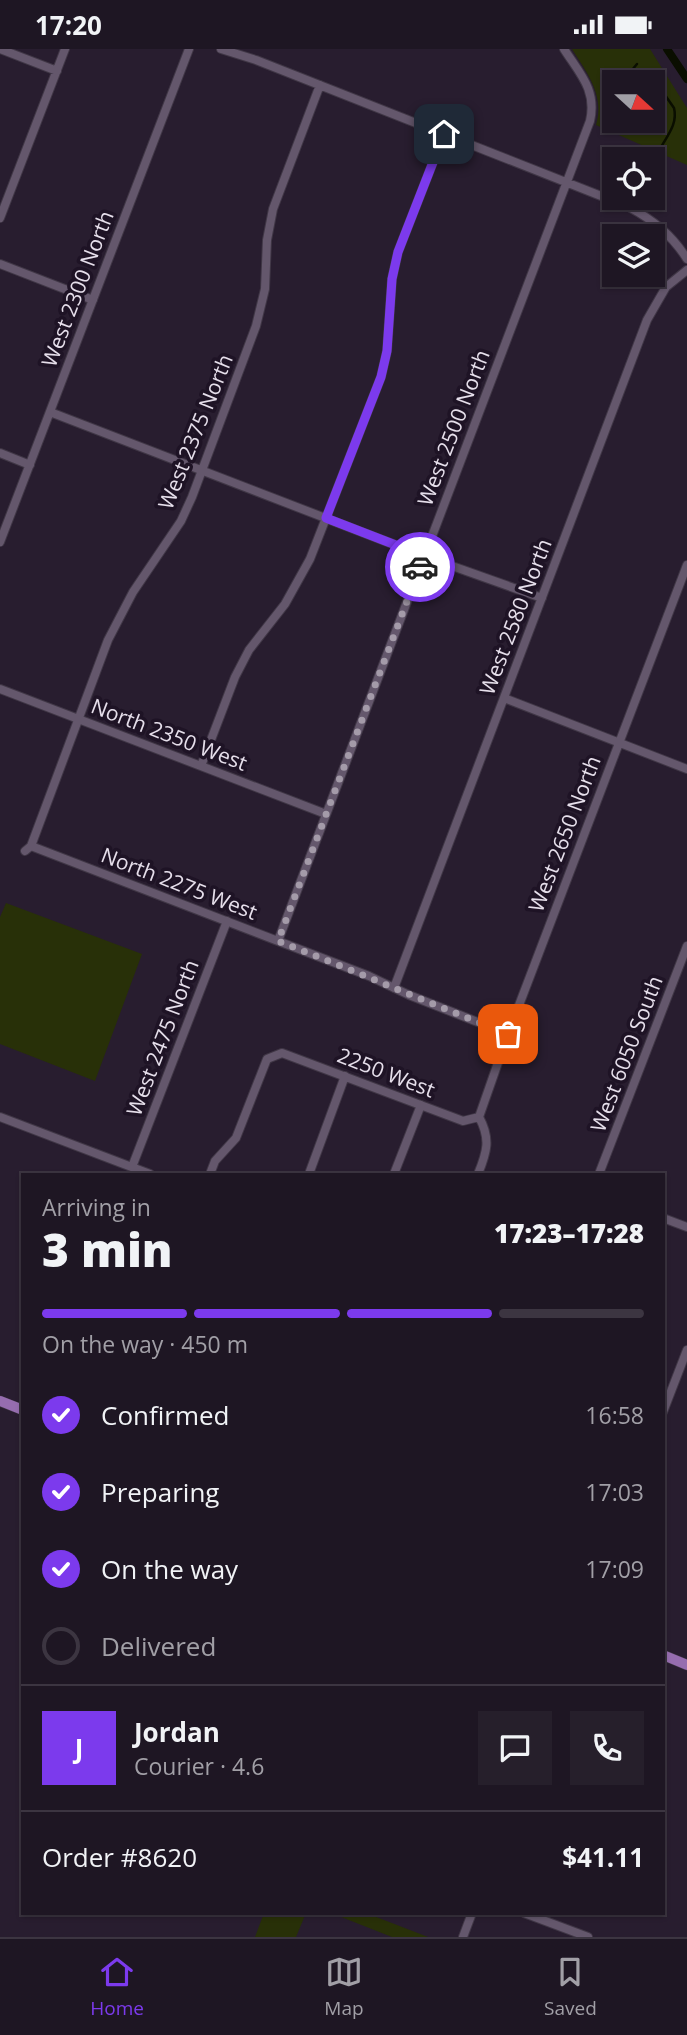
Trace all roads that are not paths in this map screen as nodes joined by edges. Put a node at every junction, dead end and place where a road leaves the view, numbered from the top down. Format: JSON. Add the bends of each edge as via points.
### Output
{"nodes":[{"id":1,"x":0,"y":49,"type":"edge"},
{"id":2,"x":65,"y":49,"type":"edge"},
{"id":3,"x":189,"y":49,"type":"edge"},
{"id":4,"x":221,"y":49,"type":"edge"},
{"id":5,"x":564,"y":49,"type":"edge"},
{"id":6,"x":57,"y":71,"type":"junction"},
{"id":7,"x":320,"y":85,"type":"junction"},
{"id":8,"x":444,"y":134,"type":"junction"},
{"id":9,"x":567,"y":182,"type":"junction"},
{"id":10,"x":0,"y":218,"type":"edge"},
{"id":11,"x":687,"y":258,"type":"edge"},
{"id":12,"x":0,"y":264,"type":"edge"},
{"id":13,"x":687,"y":270,"type":"edge"},
{"id":14,"x":93,"y":300,"type":"junction"},
{"id":15,"x":50,"y":412,"type":"junction"},
{"id":16,"x":0,"y":453,"type":"edge"},
{"id":17,"x":30,"y":465,"type":"junction"},
{"id":18,"x":202,"y":470,"type":"junction"},
{"id":19,"x":326,"y":518,"type":"junction"},
{"id":20,"x":0,"y":542,"type":"edge"},
{"id":21,"x":424,"y":556,"type":"junction"},
{"id":22,"x":687,"y":565,"type":"edge"},
{"id":23,"x":542,"y":598,"type":"junction"},
{"id":24,"x":0,"y":689,"type":"edge"},
{"id":25,"x":504,"y":698,"type":"junction"},
{"id":26,"x":78,"y":719,"type":"junction"},
{"id":27,"x":619,"y":743,"type":"junction"},
{"id":28,"x":201,"y":767,"type":"junction"},
{"id":29,"x":684,"y":768,"type":"edge"},
{"id":30,"x":326,"y":814,"type":"junction"},
{"id":31,"x":28,"y":849,"type":"joint"},
{"id":32,"x":227,"y":921,"type":"junction"},
{"id":33,"x":278,"y":941,"type":"junction"},
{"id":34,"x":687,"y":946,"type":"edge"},
{"id":35,"x":394,"y":988,"type":"junction"},
{"id":36,"x":508,"y":1034,"type":"junction"},
{"id":37,"x":345,"y":1076,"type":"junction"},
{"id":38,"x":421,"y":1105,"type":"junction"},
{"id":39,"x":0,"y":1117,"type":"edge"},
{"id":40,"x":479,"y":1117,"type":"junction"},
{"id":41,"x":132,"y":1167,"type":"junction"},
{"id":42,"x":147,"y":1173,"type":"edge"},
{"id":43,"x":210,"y":1173,"type":"edge"},
{"id":44,"x":309,"y":1173,"type":"edge"},
{"id":45,"x":394,"y":1173,"type":"edge"},
{"id":46,"x":478,"y":1173,"type":"edge"},
{"id":47,"x":599,"y":1173,"type":"edge"},
{"id":48,"x":665,"y":1219,"type":"edge"},
{"id":49,"x":687,"y":1227,"type":"edge"},
{"id":50,"x":687,"y":1350,"type":"edge"},
{"id":51,"x":0,"y":1401,"type":"edge"},
{"id":52,"x":665,"y":1407,"type":"edge"},
{"id":53,"x":21,"y":1409,"type":"edge"},
{"id":54,"x":665,"y":1656,"type":"edge"},
{"id":55,"x":687,"y":1665,"type":"edge"},
{"id":56,"x":471,"y":1915,"type":"edge"},
{"id":57,"x":529,"y":1915,"type":"edge"},
{"id":58,"x":576,"y":1935,"type":"edge"},
{"id":59,"x":463,"y":1937,"type":"edge"},
{"id":60,"x":588,"y":1937,"type":"edge"}],
"edges":[{"from":1,"to":6,"type":"street"},
{"from":2,"to":6,"type":"street"},
{"from":3,"to":14,"type":"street","name":"West 2300 North"},
{"from":4,"to":7,"type":"street"},
{"from":5,"to":9,"type":"street","name":"West 2500 North","via":[[587,84],[593,107]]},
{"from":6,"to":10,"type":"street"},
{"from":7,"to":8,"type":"street"},
{"from":7,"to":18,"type":"street","name":"West 2375 North","via":[[273,209],[265,289],[256,326]]},
{"from":8,"to":9,"type":"street"},
{"from":8,"to":19,"type":"street","via":[[398,252],[381,377]]},
{"from":9,"to":11,"type":"street","via":[[651,219]]},
{"from":9,"to":21,"type":"street","name":"West 2500 North"},
{"from":12,"to":14,"type":"street"},
{"from":13,"to":23,"type":"street","name":"West 2580 North","via":[[666,287],[648,320]]},
{"from":14,"to":15,"type":"street","name":"West 2300 North"},
{"from":15,"to":17,"type":"street","name":"West 2300 North"},
{"from":15,"to":18,"type":"street"},
{"from":16,"to":17,"type":"street"},
{"from":17,"to":20,"type":"street","name":"West 2300 North"},
{"from":18,"to":19,"type":"street"},
{"from":18,"to":26,"type":"street","name":"West 2375 North","via":[[181,521],[107,640]]},
{"from":19,"to":21,"type":"street"},
{"from":19,"to":28,"type":"street","via":[[298,583],[235,677]]},
{"from":21,"to":23,"type":"street"},
{"from":21,"to":30,"type":"street","name":"West 2500 North"},
{"from":22,"to":27,"type":"street","name":"West 2650 North"},
{"from":23,"to":25,"type":"street","name":"West 2580 North"},
{"from":24,"to":26,"type":"street","name":"North 2350 West"},
{"from":25,"to":27,"type":"street"},
{"from":25,"to":35,"type":"street","name":"West 2580 North"},
{"from":26,"to":28,"type":"street","name":"North 2350 West"},
{"from":26,"to":31,"type":"street","name":"West 2375 North"},
{"from":27,"to":29,"type":"street"},
{"from":27,"to":36,"type":"street","name":"West 2650 North"},
{"from":28,"to":30,"type":"street","name":"North 2350 West"},
{"from":30,"to":33,"type":"street","name":"West 2500 North"},
{"from":31,"to":32,"type":"street","name":"North 2275 West"},
{"from":32,"to":33,"type":"street","name":"North 2275 West"},
{"from":32,"to":41,"type":"street","name":"West 2475 North"},
{"from":33,"to":35,"type":"street","name":"North 2275 West"},
{"from":34,"to":47,"type":"street","name":"West 6050 South"},
{"from":35,"to":36,"type":"street","name":"North 2275 West"},
{"from":36,"to":40,"type":"street","name":"West 2650 North"},
{"from":37,"to":38,"type":"street","name":"2250 West"},
{"from":37,"to":43,"type":"street","name":"2250 West","via":[[282,1053],[267,1059],[236,1138]]},
{"from":37,"to":44,"type":"street"},
{"from":38,"to":40,"type":"street","name":"2250 West","via":[[463,1121]]},
{"from":38,"to":45,"type":"street"},
{"from":39,"to":41,"type":"street"},
{"from":40,"to":46,"type":"street","via":[[488,1148]]},
{"from":41,"to":42,"type":"street"},
{"from":48,"to":49,"type":"street"},
{"from":50,"to":52,"type":"street"},
{"from":51,"to":53,"type":"main road"},
{"from":54,"to":55,"type":"main road"},
{"from":56,"to":59,"type":"street"},
{"from":57,"to":58,"type":"street"},
{"from":58,"to":60,"type":"street"}]}
